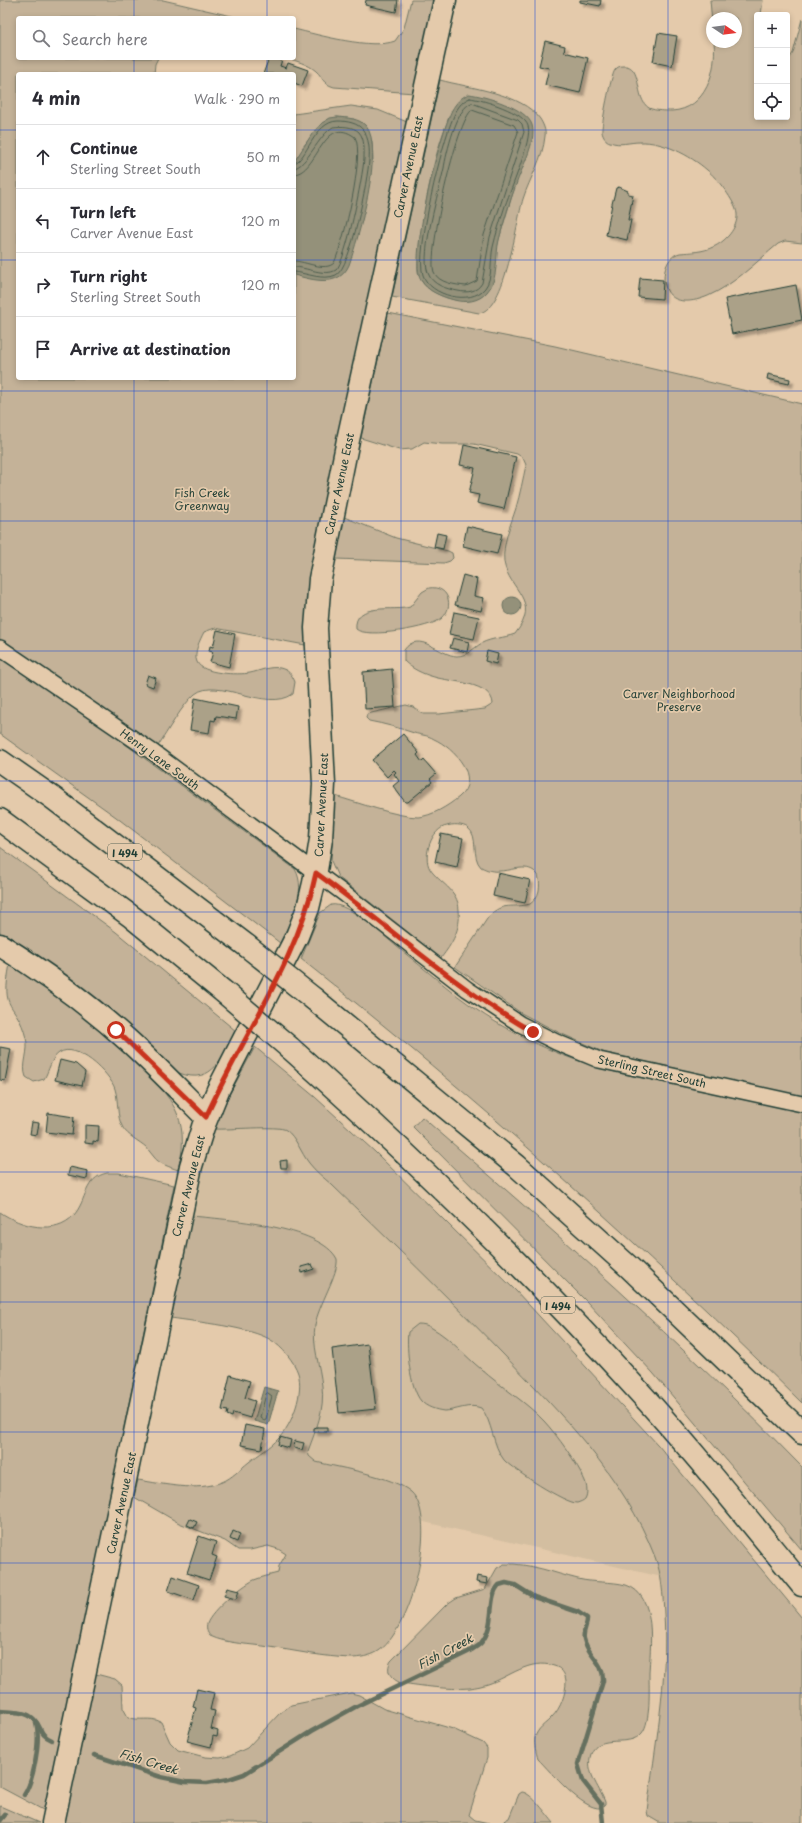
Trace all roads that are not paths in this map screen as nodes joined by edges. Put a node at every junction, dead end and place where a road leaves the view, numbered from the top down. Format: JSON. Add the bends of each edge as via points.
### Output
{"nodes":[{"id":1,"x":445,"y":0,"type":"edge"},
{"id":2,"x":0,"y":648,"type":"edge"},
{"id":3,"x":0,"y":760,"type":"edge"},
{"id":4,"x":0,"y":820,"type":"edge"},
{"id":5,"x":316,"y":873,"type":"junction"},
{"id":6,"x":0,"y":945,"type":"edge"},
{"id":7,"x":802,"y":1104,"type":"edge"},
{"id":8,"x":206,"y":1117,"type":"junction"},
{"id":9,"x":802,"y":1433,"type":"edge"},
{"id":10,"x":802,"y":1585,"type":"edge"},
{"id":11,"x":53,"y":1823,"type":"edge"}],
"edges":[{"from":1,"to":5,"type":"main road","name":"Carver Avenue East","via":[[320,579],[316,635],[324,784]]},
{"from":2,"to":5,"type":"street","name":"Henry Lane South","via":[[154,753]]},
{"from":3,"to":9,"type":"main road","number":"I 494","bridge":true,"via":[[247,946],[517,1166],[630,1267]]},
{"from":4,"to":10,"type":"main road","number":"I 494","bridge":true,"via":[[132,917],[224,992],[290,1048],[463,1207],[536,1281],[676,1433]]},
{"from":5,"to":7,"type":"street","name":"Sterling Street South","via":[[490,1006],[543,1036],[607,1062]]},
{"from":5,"to":8,"type":"main road","name":"Carver Avenue East","via":[[308,908],[294,944]]},
{"from":6,"to":8,"type":"main road","via":[[62,987],[107,1022]]},
{"from":8,"to":11,"type":"main road","name":"Carver Avenue East","via":[[182,1206]]}]}
